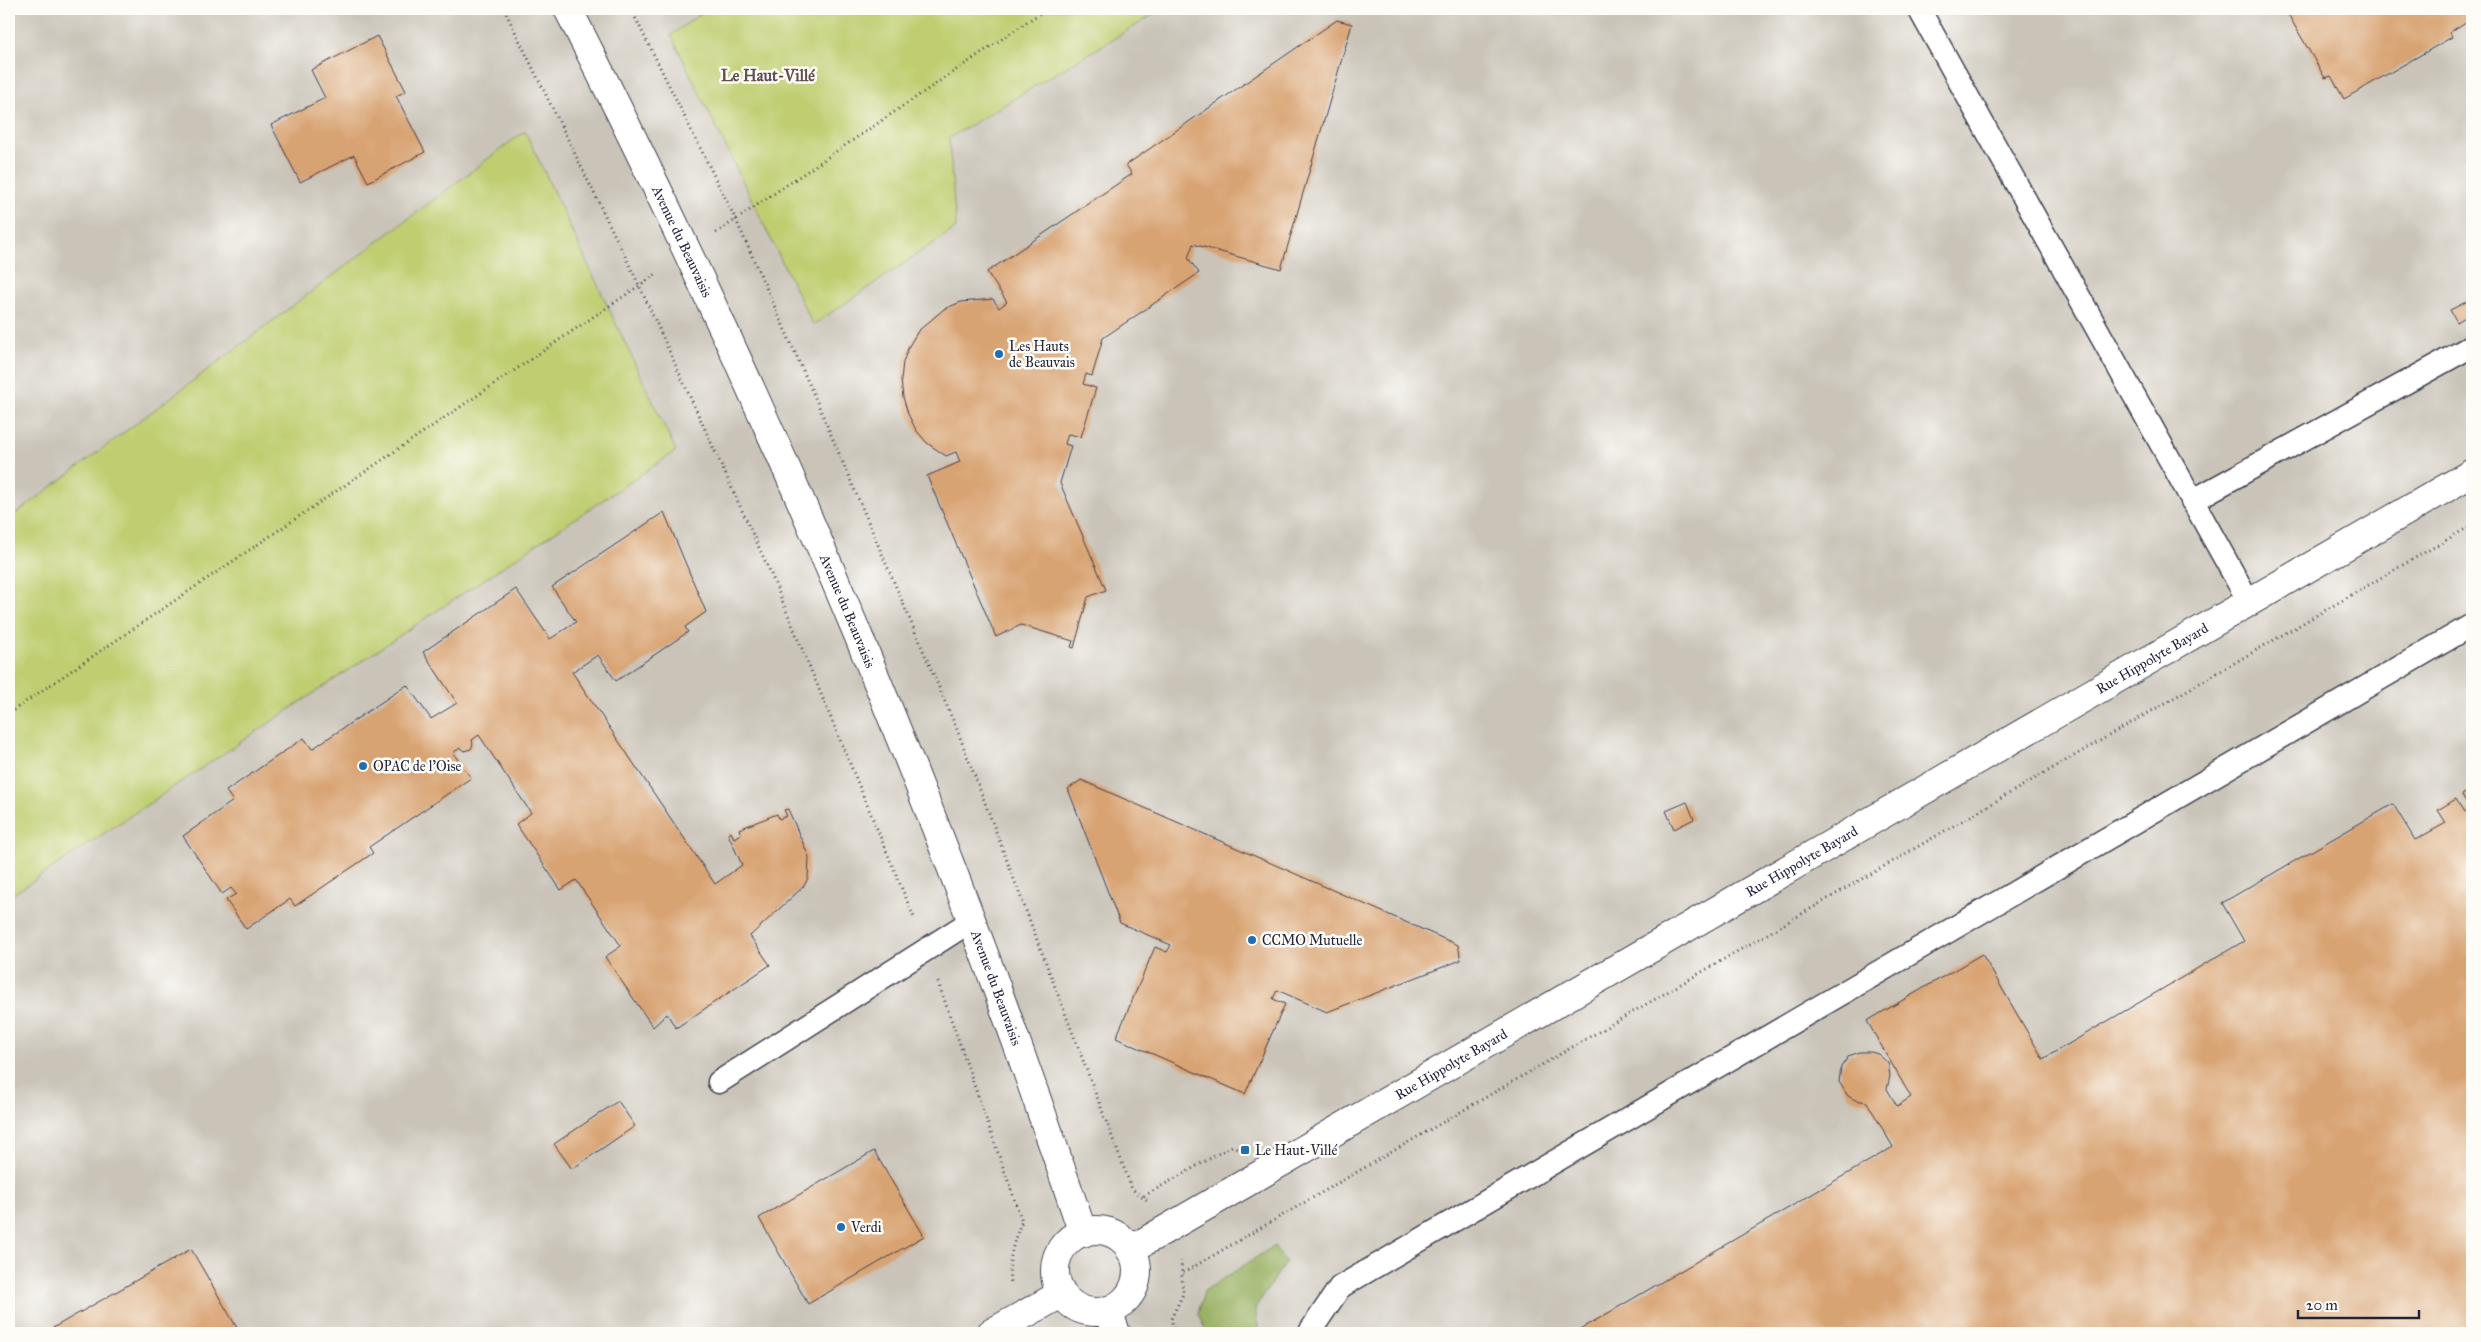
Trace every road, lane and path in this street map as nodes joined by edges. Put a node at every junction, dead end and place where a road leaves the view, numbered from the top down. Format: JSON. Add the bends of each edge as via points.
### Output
{"nodes":[{"id":1,"x":504,"y":9,"type":"edge"},
{"id":2,"x":568,"y":9,"type":"edge"},
{"id":3,"x":632,"y":9,"type":"edge"},
{"id":4,"x":1046,"y":9,"type":"edge"},
{"id":5,"x":1919,"y":9,"type":"edge"},
{"id":6,"x":736,"y":220,"type":"junction"},
{"id":7,"x":688,"y":251,"type":"junction"},
{"id":8,"x":639,"y":285,"type":"junction"},
{"id":9,"x":2472,"y":346,"type":"edge"},
{"id":10,"x":2472,"y":473,"type":"edge"},
{"id":11,"x":2192,"y":501,"type":"junction"},
{"id":12,"x":2472,"y":525,"type":"edge"},
{"id":13,"x":2249,"y":602,"type":"junction"},
{"id":14,"x":2472,"y":625,"type":"edge"},
{"id":15,"x":9,"y":713,"type":"edge"},
{"id":16,"x":971,"y":921,"type":"junction"},
{"id":17,"x":927,"y":949,"type":"junction"},
{"id":18,"x":719,"y":1082,"type":"dead end"},
{"id":19,"x":1169,"y":1228,"type":"junction"},
{"id":20,"x":1083,"y":1233,"type":"junction"},
{"id":21,"x":1130,"y":1250,"type":"junction"},
{"id":22,"x":1183,"y":1273,"type":"junction"},
{"id":23,"x":1061,"y":1294,"type":"junction"},
{"id":24,"x":1026,"y":1313,"type":"junction"},
{"id":25,"x":1112,"y":1322,"type":"edge"},
{"id":26,"x":991,"y":1333,"type":"edge"},
{"id":27,"x":1175,"y":1333,"type":"edge"},
{"id":28,"x":1312,"y":1333,"type":"edge"}],
"edges":[{"from":1,"to":8,"type":"path"},
{"from":2,"to":7,"type":"street","name":"Avenue du Beauvaisis"},
{"from":3,"to":6,"type":"path"},
{"from":4,"to":6,"type":"path"},
{"from":5,"to":11,"type":"lane"},
{"from":6,"to":7,"type":"path"},
{"from":6,"to":19,"type":"path","via":[[958,732],[1132,1189],[1144,1196]]},
{"from":7,"to":8,"type":"path"},
{"from":7,"to":16,"type":"street","name":"Avenue du Beauvaisis","via":[[868,657]]},
{"from":8,"to":15,"type":"path"},
{"from":8,"to":17,"type":"path","via":[[771,574]]},
{"from":9,"to":11,"type":"lane"},
{"from":10,"to":13,"type":"street","name":"Rue Hippolyte Bayard"},
{"from":11,"to":13,"type":"lane"},
{"from":12,"to":22,"type":"path"},
{"from":13,"to":19,"type":"street","name":"Rue Hippolyte Bayard"},
{"from":14,"to":28,"type":"lane","via":[[1340,1287]]},
{"from":16,"to":17,"type":"lane"},
{"from":16,"to":20,"type":"street","name":"Avenue du Beauvaisis"},
{"from":17,"to":18,"type":"lane"},
{"from":17,"to":24,"type":"path","via":[[1022,1222],[1012,1244],[1010,1289]]},
{"from":19,"to":21,"type":"street","name":"Rue Hippolyte Bayard"},
{"from":19,"to":22,"type":"path","via":[[1180,1254]]},
{"from":20,"to":21,"type":"street","via":[[1107,1232],[1118,1237]]},
{"from":20,"to":23,"type":"street","via":[[1068,1241],[1058,1255],[1055,1277]]},
{"from":21,"to":25,"type":"street","via":[[1136,1271],[1133,1288]]},
{"from":22,"to":27,"type":"path","via":[[1183,1294],[1171,1319]]},
{"from":23,"to":24,"type":"street"},
{"from":23,"to":25,"type":"street","via":[[1082,1310],[1097,1312]]},
{"from":24,"to":26,"type":"street"}]}
